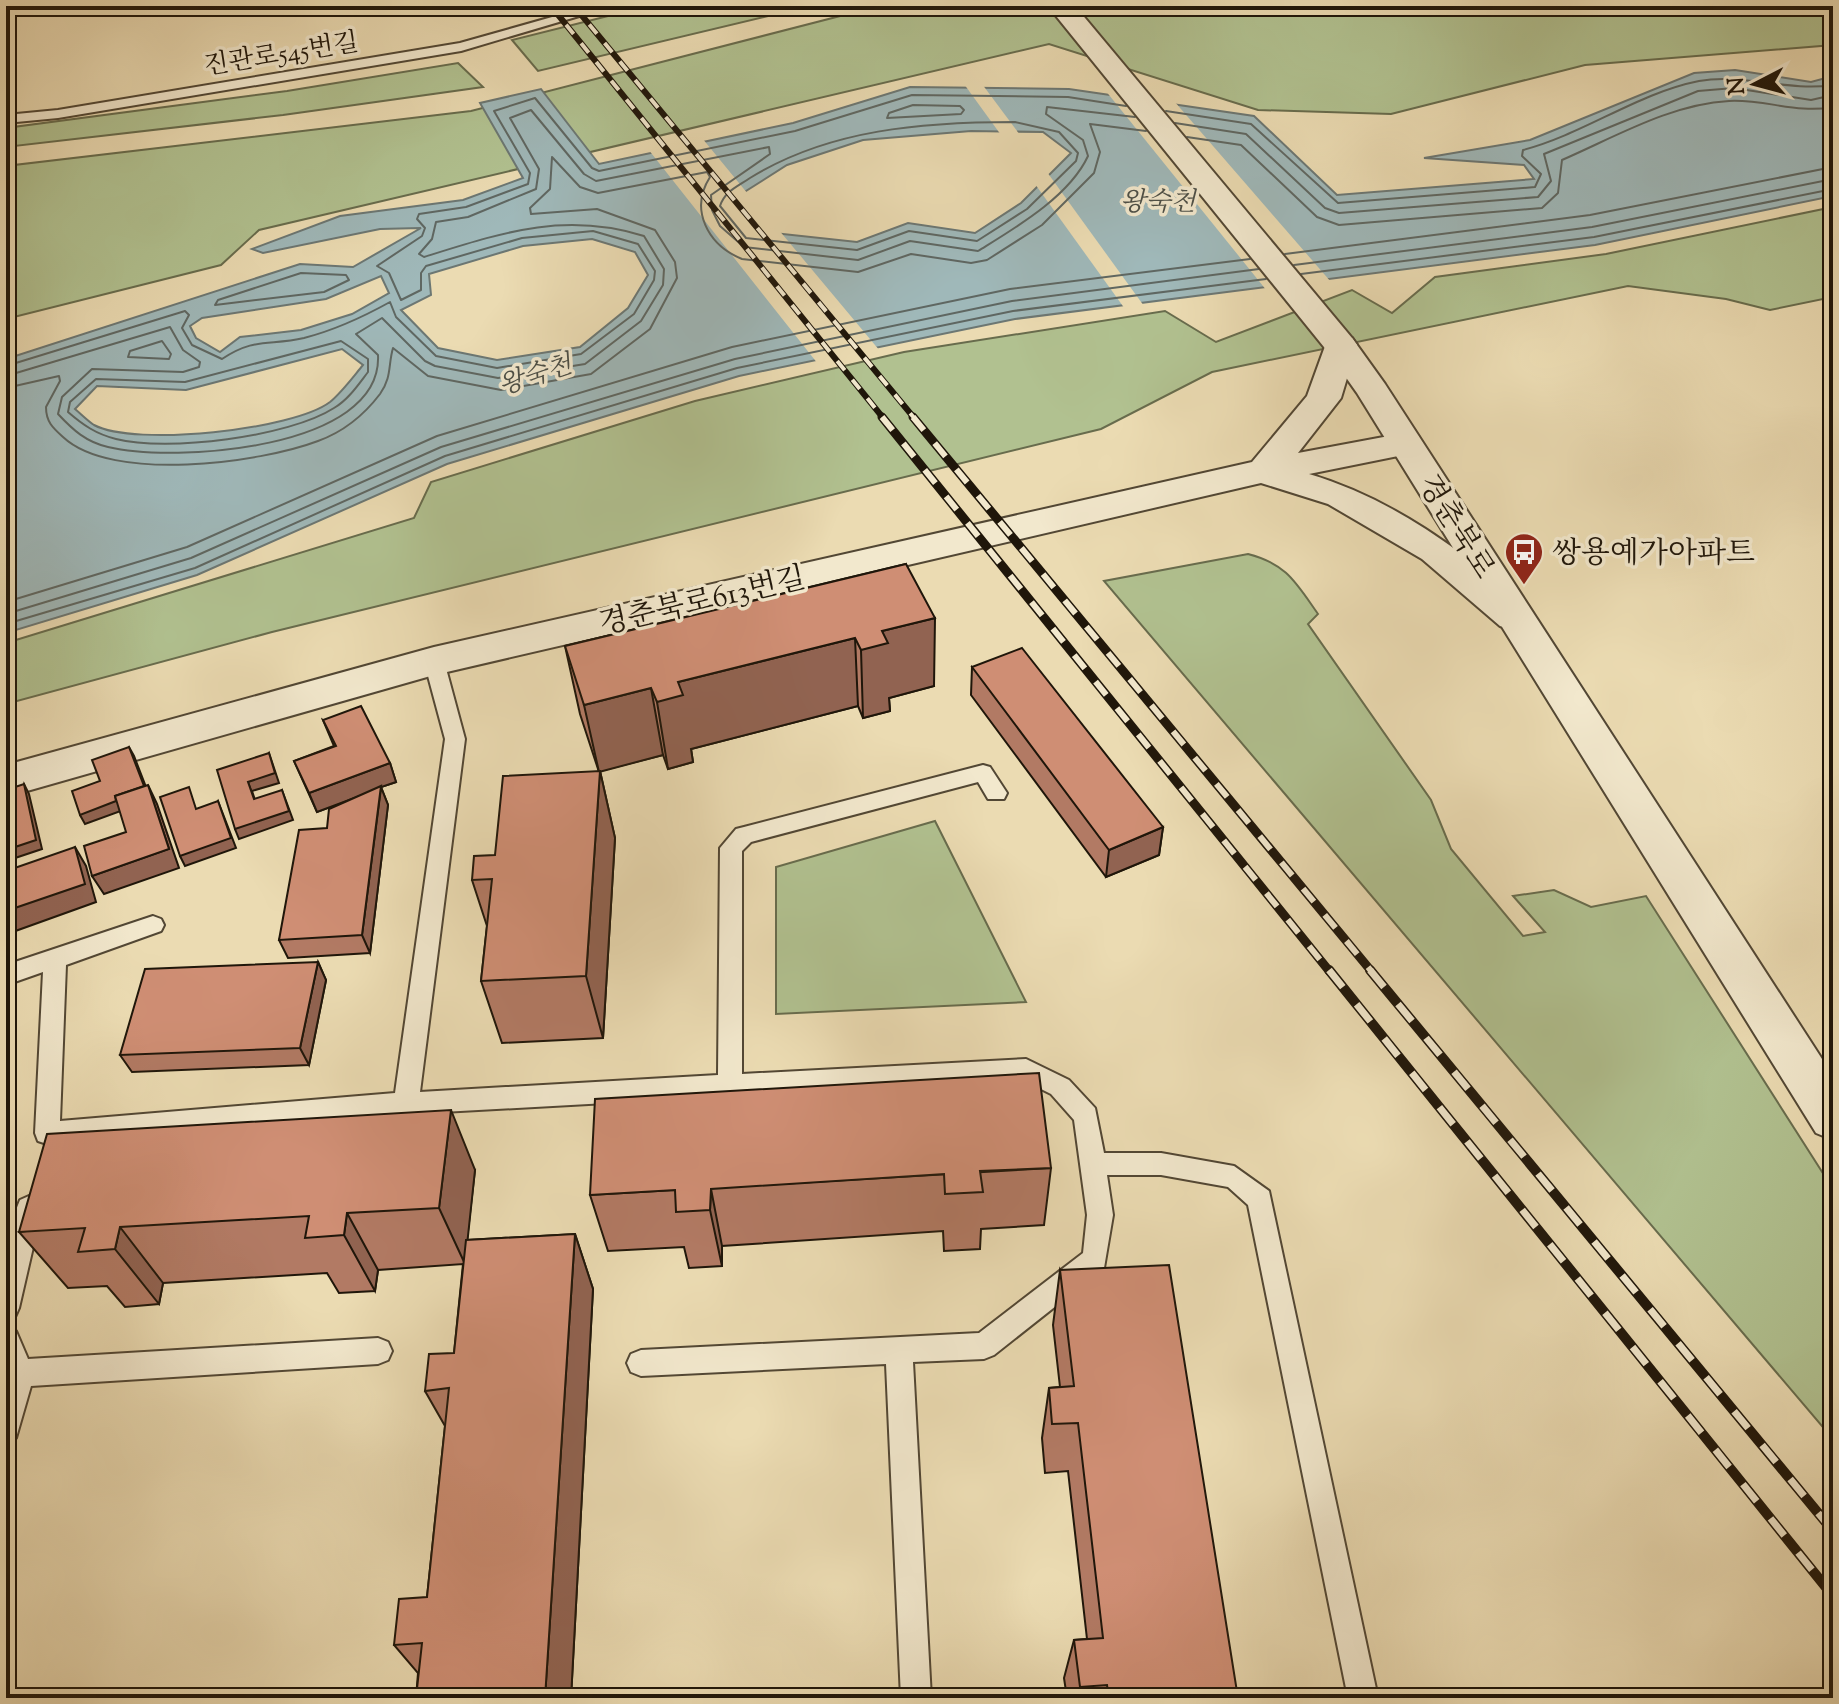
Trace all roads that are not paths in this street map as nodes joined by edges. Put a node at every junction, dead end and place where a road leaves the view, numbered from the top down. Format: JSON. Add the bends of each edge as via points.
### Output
{"nodes":[{"id":1,"x":606,"y":6,"type":"edge"},
{"id":2,"x":1061,"y":6,"type":"edge"},
{"id":3,"x":6,"y":119,"type":"edge"},
{"id":4,"x":1340,"y":345,"type":"junction"},
{"id":5,"x":1405,"y":444,"type":"junction"},
{"id":6,"x":1263,"y":472,"type":"junction"},
{"id":7,"x":1514,"y":616,"type":"junction"},
{"id":8,"x":434,"y":661,"type":"junction"},
{"id":9,"x":6,"y":781,"type":"edge"},
{"id":10,"x":996,"y":793,"type":"dead end"},
{"id":11,"x":153,"y":925,"type":"dead end"},
{"id":12,"x":55,"y":959,"type":"junction"},
{"id":13,"x":6,"y":975,"type":"edge"},
{"id":14,"x":730,"y":1086,"type":"junction"},
{"id":15,"x":406,"y":1103,"type":"junction"},
{"id":16,"x":1833,"y":1118,"type":"edge"},
{"id":17,"x":47,"y":1133,"type":"junction"},
{"id":18,"x":1093,"y":1164,"type":"junction"},
{"id":19,"x":6,"y":1308,"type":"edge"},
{"id":20,"x":6,"y":1340,"type":"edge"},
{"id":21,"x":899,"y":1350,"type":"junction"},
{"id":22,"x":378,"y":1351,"type":"dead end"},
{"id":23,"x":641,"y":1363,"type":"dead end"},
{"id":24,"x":20,"y":1373,"type":"junction"},
{"id":25,"x":6,"y":1428,"type":"edge"},
{"id":26,"x":916,"y":1698,"type":"edge"},
{"id":27,"x":1363,"y":1698,"type":"edge"}],
"edges":[{"from":1,"to":3,"type":"lane","name":"진관로545번길","via":[[461,47]]},
{"from":2,"to":4,"type":"street","name":"경춘북로"},
{"from":4,"to":5,"type":"street","name":"경춘북로"},
{"from":4,"to":6,"type":"street","via":[[1324,398]]},
{"from":5,"to":6,"type":"street","name":"경춘북로613번길"},
{"from":5,"to":7,"type":"street","name":"경춘북로"},
{"from":6,"to":7,"type":"street","via":[[1341,496],[1435,550]]},
{"from":6,"to":8,"type":"street","name":"경춘북로613번길"},
{"from":7,"to":16,"type":"street","name":"경춘북로"},
{"from":8,"to":9,"type":"street","name":"경춘북로613번길"},
{"from":8,"to":15,"type":"lane","via":[[455,739]]},
{"from":10,"to":14,"type":"lane","via":[[983,773],[744,835],[731,848]]},
{"from":11,"to":12,"type":"lane"},
{"from":12,"to":13,"type":"lane"},
{"from":12,"to":17,"type":"lane"},
{"from":14,"to":15,"type":"lane"},
{"from":14,"to":18,"type":"lane","via":[[1026,1069],[1060,1087],[1086,1116]]},
{"from":15,"to":17,"type":"lane"},
{"from":17,"to":19,"type":"lane"},
{"from":18,"to":21,"type":"lane","via":[[1100,1215],[1095,1259],[984,1346]]},
{"from":18,"to":27,"type":"lane","via":[[1161,1164],[1234,1177],[1260,1199]]},
{"from":20,"to":24,"type":"lane"},
{"from":21,"to":23,"type":"lane"},
{"from":21,"to":26,"type":"lane"},
{"from":22,"to":24,"type":"lane"},
{"from":24,"to":25,"type":"lane"}]}
